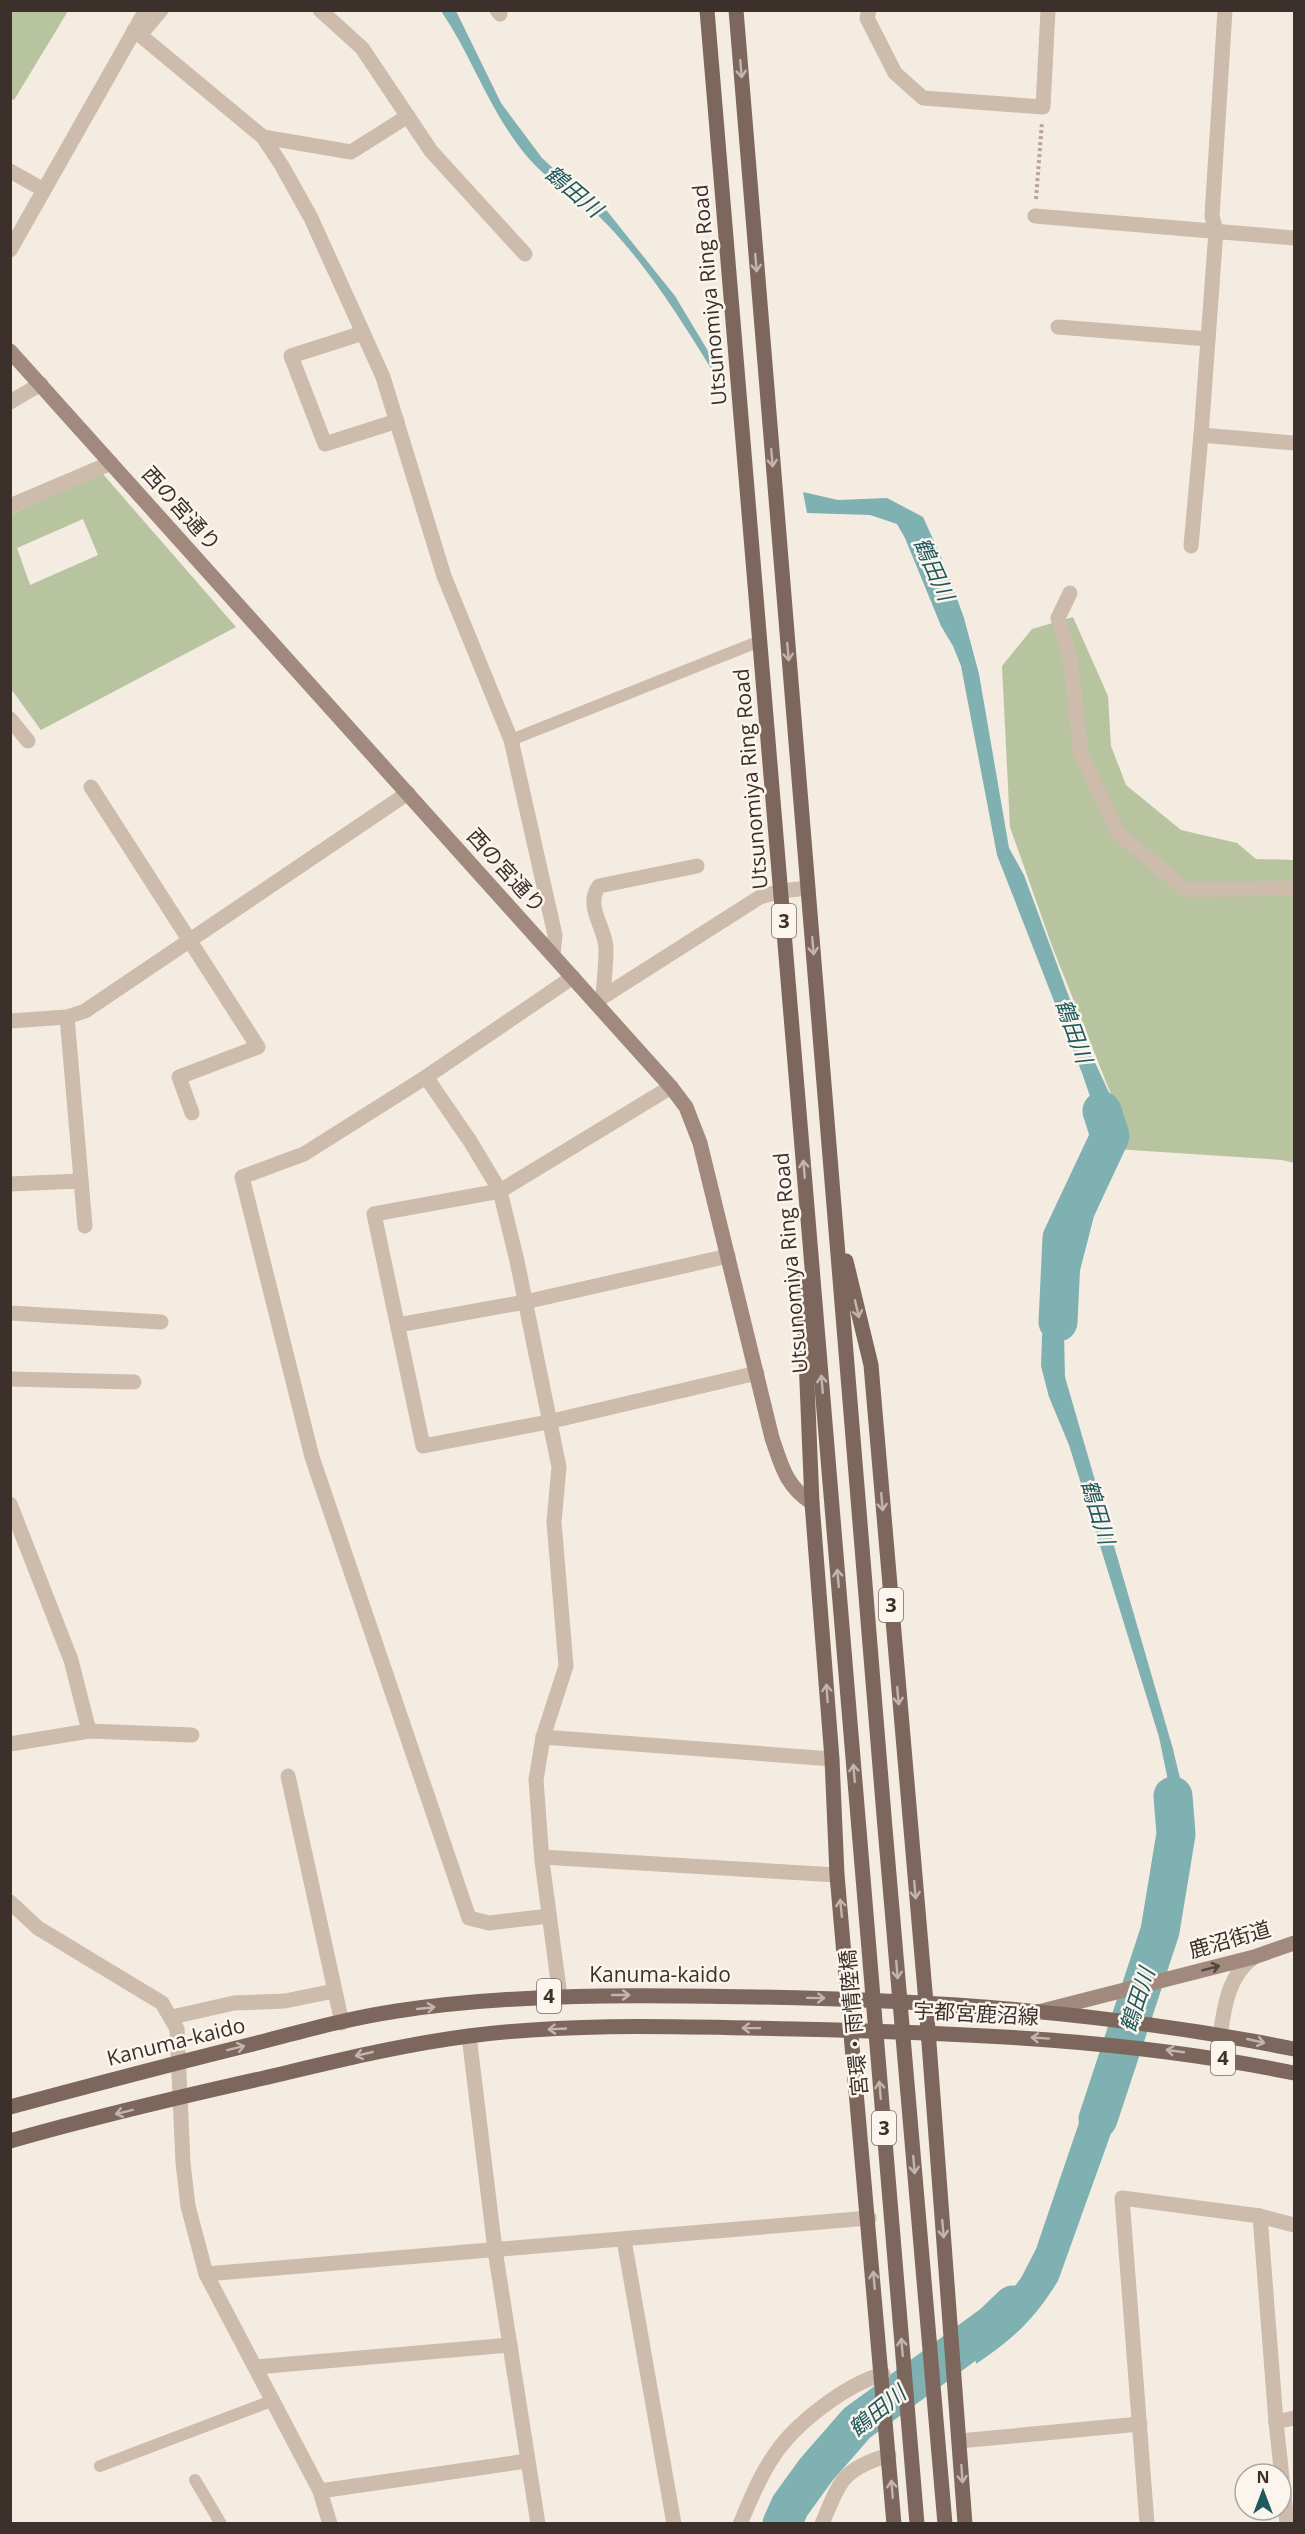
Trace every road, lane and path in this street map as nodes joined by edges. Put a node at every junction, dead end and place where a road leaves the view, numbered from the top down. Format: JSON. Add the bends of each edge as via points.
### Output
{"nodes":[{"id":1,"x":146,"y":10,"type":"edge"},
{"id":2,"x":161,"y":10,"type":"edge"},
{"id":3,"x":320,"y":10,"type":"edge"},
{"id":4,"x":707,"y":10,"type":"edge"},
{"id":5,"x":736,"y":10,"type":"edge"},
{"id":6,"x":869,"y":10,"type":"edge"},
{"id":7,"x":1048,"y":10,"type":"edge"},
{"id":8,"x":1225,"y":10,"type":"edge"},
{"id":9,"x":137,"y":32,"type":"junction"},
{"id":10,"x":1043,"y":107,"type":"junction"},
{"id":11,"x":408,"y":116,"type":"junction"},
{"id":12,"x":263,"y":137,"type":"junction"},
{"id":13,"x":10,"y":171,"type":"edge"},
{"id":14,"x":44,"y":190,"type":"junction"},
{"id":15,"x":1035,"y":216,"type":"joint"},
{"id":16,"x":1216,"y":231,"type":"junction"},
{"id":17,"x":1294,"y":238,"type":"edge"},
{"id":18,"x":10,"y":250,"type":"edge"},
{"id":19,"x":525,"y":254,"type":"dead end"},
{"id":20,"x":1058,"y":327,"type":"dead end"},
{"id":21,"x":363,"y":333,"type":"junction"},
{"id":22,"x":1208,"y":339,"type":"junction"},
{"id":23,"x":10,"y":351,"type":"edge"},
{"id":24,"x":41,"y":384,"type":"junction"},
{"id":25,"x":10,"y":402,"type":"edge"},
{"id":26,"x":397,"y":421,"type":"junction"},
{"id":27,"x":1201,"y":435,"type":"junction"},
{"id":28,"x":1294,"y":443,"type":"edge"},
{"id":29,"x":111,"y":463,"type":"junction"},
{"id":30,"x":10,"y":506,"type":"edge"},
{"id":31,"x":1191,"y":546,"type":"dead end"},
{"id":32,"x":1070,"y":593,"type":"dead end"},
{"id":33,"x":760,"y":641,"type":"junction"},
{"id":34,"x":10,"y":719,"type":"edge"},
{"id":35,"x":512,"y":740,"type":"junction"},
{"id":36,"x":28,"y":741,"type":"dead end"},
{"id":37,"x":91,"y":787,"type":"dead end"},
{"id":38,"x":408,"y":793,"type":"junction"},
{"id":39,"x":697,"y":866,"type":"dead end"},
{"id":40,"x":808,"y":888,"type":"junction"},
{"id":41,"x":1294,"y":888,"type":"edge"},
{"id":42,"x":781,"y":891,"type":"junction"},
{"id":43,"x":191,"y":939,"type":"junction"},
{"id":44,"x":554,"y":955,"type":"junction"},
{"id":45,"x":573,"y":977,"type":"junction"},
{"id":46,"x":599,"y":1000,"type":"junction"},
{"id":47,"x":67,"y":1017,"type":"junction"},
{"id":48,"x":10,"y":1021,"type":"edge"},
{"id":49,"x":426,"y":1077,"type":"junction"},
{"id":50,"x":671,"y":1087,"type":"junction"},
{"id":51,"x":192,"y":1113,"type":"dead end"},
{"id":52,"x":80,"y":1181,"type":"junction"},
{"id":53,"x":10,"y":1184,"type":"edge"},
{"id":54,"x":500,"y":1191,"type":"junction"},
{"id":55,"x":808,"y":1208,"type":"junction"},
{"id":56,"x":834,"y":1211,"type":"junction"},
{"id":57,"x":85,"y":1226,"type":"dead end"},
{"id":58,"x":728,"y":1256,"type":"junction"},
{"id":59,"x":525,"y":1302,"type":"junction"},
{"id":60,"x":10,"y":1313,"type":"edge"},
{"id":61,"x":161,"y":1322,"type":"dead end"},
{"id":62,"x":398,"y":1325,"type":"junction"},
{"id":63,"x":757,"y":1373,"type":"junction"},
{"id":64,"x":10,"y":1379,"type":"edge"},
{"id":65,"x":134,"y":1382,"type":"dead end"},
{"id":66,"x":548,"y":1422,"type":"junction"},
{"id":67,"x":812,"y":1503,"type":"junction"},
{"id":68,"x":10,"y":1504,"type":"edge"},
{"id":69,"x":89,"y":1731,"type":"junction"},
{"id":70,"x":192,"y":1735,"type":"dead end"},
{"id":71,"x":543,"y":1737,"type":"junction"},
{"id":72,"x":10,"y":1744,"type":"edge"},
{"id":73,"x":832,"y":1759,"type":"junction"},
{"id":74,"x":288,"y":1776,"type":"dead end"},
{"id":75,"x":858,"y":1831,"type":"joint"},
{"id":76,"x":542,"y":1857,"type":"junction"},
{"id":77,"x":837,"y":1875,"type":"junction"},
{"id":78,"x":10,"y":1902,"type":"edge"},
{"id":79,"x":549,"y":1916,"type":"junction"},
{"id":80,"x":1294,"y":1943,"type":"edge"},
{"id":81,"x":1254,"y":1957,"type":"junction"},
{"id":82,"x":334,"y":1991,"type":"junction"},
{"id":83,"x":560,"y":1996,"type":"junction"},
{"id":84,"x":849,"y":1999,"type":"junction"},
{"id":85,"x":926,"y":2003,"type":"junction"},
{"id":86,"x":1038,"y":2012,"type":"junction"},
{"id":87,"x":172,"y":2017,"type":"junction"},
{"id":88,"x":342,"y":2022,"type":"junction"},
{"id":89,"x":852,"y":2029,"type":"junction"},
{"id":90,"x":928,"y":2031,"type":"junction"},
{"id":91,"x":1221,"y":2033,"type":"junction"},
{"id":92,"x":469,"y":2036,"type":"junction"},
{"id":93,"x":1294,"y":2049,"type":"edge"},
{"id":94,"x":1217,"y":2057,"type":"junction"},
{"id":95,"x":179,"y":2062,"type":"junction"},
{"id":96,"x":1294,"y":2073,"type":"edge"},
{"id":97,"x":180,"y":2097,"type":"junction"},
{"id":98,"x":10,"y":2107,"type":"edge"},
{"id":99,"x":10,"y":2141,"type":"edge"},
{"id":100,"x":1260,"y":2216,"type":"junction"},
{"id":101,"x":869,"y":2218,"type":"junction"},
{"id":102,"x":1294,"y":2225,"type":"edge"},
{"id":103,"x":624,"y":2241,"type":"junction"},
{"id":104,"x":495,"y":2250,"type":"junction"},
{"id":105,"x":206,"y":2274,"type":"junction"},
{"id":106,"x":510,"y":2345,"type":"junction"},
{"id":107,"x":256,"y":2367,"type":"junction"},
{"id":108,"x":883,"y":2377,"type":"junction"},
{"id":109,"x":274,"y":2400,"type":"junction"},
{"id":110,"x":1294,"y":2418,"type":"edge"},
{"id":111,"x":1276,"y":2422,"type":"junction"},
{"id":112,"x":1140,"y":2424,"type":"junction"},
{"id":113,"x":959,"y":2441,"type":"junction"},
{"id":114,"x":889,"y":2455,"type":"junction"},
{"id":115,"x":527,"y":2461,"type":"junction"},
{"id":116,"x":100,"y":2466,"type":"dead end"},
{"id":117,"x":195,"y":2480,"type":"dead end"},
{"id":118,"x":320,"y":2491,"type":"junction"},
{"id":119,"x":220,"y":2523,"type":"edge"},
{"id":120,"x":330,"y":2523,"type":"edge"},
{"id":121,"x":538,"y":2523,"type":"edge"},
{"id":122,"x":674,"y":2523,"type":"edge"},
{"id":123,"x":740,"y":2523,"type":"edge"},
{"id":124,"x":822,"y":2523,"type":"edge"},
{"id":125,"x":894,"y":2523,"type":"edge"},
{"id":126,"x":917,"y":2523,"type":"edge"},
{"id":127,"x":945,"y":2523,"type":"edge"},
{"id":128,"x":965,"y":2523,"type":"edge"},
{"id":129,"x":1148,"y":2523,"type":"edge"},
{"id":130,"x":1287,"y":2523,"type":"edge"}],
"edges":[{"from":1,"to":9,"type":"street"},
{"from":2,"to":9,"type":"street"},
{"from":3,"to":11,"type":"street","via":[[362,48]]},
{"from":4,"to":33,"type":"main road","name":"Utsunomiya Ring Road","number":"3"},
{"from":5,"to":40,"type":"main road","number":"3","one_way":true},
{"from":6,"to":10,"type":"street","via":[[867,18],[895,73],[922,98]]},
{"from":7,"to":10,"type":"street"},
{"from":8,"to":16,"type":"street","via":[[1212,216]]},
{"from":9,"to":12,"type":"street"},
{"from":9,"to":14,"type":"street"},
{"from":10,"to":15,"type":"path"},
{"from":11,"to":12,"type":"street","via":[[351,152]]},
{"from":11,"to":19,"type":"street","via":[[431,151]]},
{"from":12,"to":21,"type":"street","via":[[311,218]]},
{"from":13,"to":14,"type":"street"},
{"from":14,"to":18,"type":"street"},
{"from":15,"to":16,"type":"street"},
{"from":16,"to":17,"type":"street"},
{"from":16,"to":22,"type":"street"},
{"from":20,"to":22,"type":"street"},
{"from":21,"to":26,"type":"street"},
{"from":21,"to":26,"type":"street","via":[[291,356],[325,444]]},
{"from":22,"to":27,"type":"street"},
{"from":23,"to":24,"type":"street","name":"西の宮通り"},
{"from":24,"to":25,"type":"street"},
{"from":24,"to":29,"type":"street","name":"西の宮通り"},
{"from":26,"to":35,"type":"street","via":[[444,576]]},
{"from":27,"to":28,"type":"street"},
{"from":27,"to":31,"type":"street"},
{"from":29,"to":30,"type":"street"},
{"from":29,"to":38,"type":"street","name":"西の宮通り"},
{"from":32,"to":41,"type":"street","via":[[1058,618],[1070,657],[1081,754],[1118,833],[1186,890]]},
{"from":33,"to":35,"type":"lane"},
{"from":33,"to":42,"type":"main road","name":"Utsunomiya Ring Road","number":"3"},
{"from":34,"to":36,"type":"street"},
{"from":35,"to":44,"type":"street","via":[[555,935]]},
{"from":37,"to":43,"type":"street"},
{"from":38,"to":43,"type":"street"},
{"from":38,"to":44,"type":"street","name":"西の宮通り"},
{"from":39,"to":46,"type":"street","via":[[600,886],[594,893],[593,902],[607,946]]},
{"from":40,"to":42,"type":"street"},
{"from":40,"to":56,"type":"main road","number":"3","one_way":true},
{"from":42,"to":46,"type":"street","via":[[760,897]]},
{"from":55,"to":42,"type":"main road","name":"Utsunomiya Ring Road","number":"3","one_way":true},
{"from":43,"to":47,"type":"street","via":[[102,1001]]},
{"from":43,"to":51,"type":"street","via":[[258,1047],[179,1077]]},
{"from":44,"to":45,"type":"street","name":"西の宮通り"},
{"from":45,"to":46,"type":"street","name":"西の宮通り"},
{"from":45,"to":49,"type":"street"},
{"from":46,"to":50,"type":"street","name":"西の宮通り"},
{"from":47,"to":48,"type":"street"},
{"from":47,"to":52,"type":"street"},
{"from":49,"to":54,"type":"street"},
{"from":49,"to":79,"type":"street","via":[[304,1154],[242,1177],[312,1456],[469,1918],[489,1923]]},
{"from":50,"to":54,"type":"street"},
{"from":50,"to":58,"type":"street","name":"西の宮通り","via":[[686,1107],[700,1143]]},
{"from":52,"to":53,"type":"street"},
{"from":52,"to":57,"type":"street"},
{"from":54,"to":59,"type":"street"},
{"from":54,"to":62,"type":"street","via":[[374,1214]]},
{"from":55,"to":67,"type":"main road","number":"3","via":[[804,1311]]},
{"from":75,"to":55,"type":"main road","name":"Utsunomiya Ring Road","number":"3","one_way":true},
{"from":56,"to":85,"type":"main road","number":"3","one_way":true,"via":[[870,1365]]},
{"from":56,"to":127,"type":"main road","number":"3","one_way":true},
{"from":58,"to":59,"type":"street"},
{"from":58,"to":63,"type":"street","name":"西の宮通り"},
{"from":59,"to":62,"type":"street"},
{"from":59,"to":66,"type":"street"},
{"from":60,"to":61,"type":"street"},
{"from":62,"to":66,"type":"street","via":[[423,1446]]},
{"from":63,"to":66,"type":"street"},
{"from":63,"to":67,"type":"street","name":"西の宮通り","via":[[772,1438],[787,1479],[796,1492]]},
{"from":64,"to":65,"type":"street"},
{"from":66,"to":71,"type":"street","via":[[559,1467],[554,1522],[566,1666]]},
{"from":73,"to":67,"type":"main road","number":"3","one_way":true},
{"from":68,"to":69,"type":"street","via":[[71,1660]]},
{"from":69,"to":70,"type":"street"},
{"from":69,"to":72,"type":"street"},
{"from":71,"to":73,"type":"street"},
{"from":71,"to":76,"type":"street","via":[[536,1780]]},
{"from":73,"to":77,"type":"main road","number":"3"},
{"from":74,"to":82,"type":"street"},
{"from":126,"to":75,"type":"main road","name":"宮環・雨情陸橋","number":"3","one_way":true},
{"from":76,"to":77,"type":"street"},
{"from":76,"to":79,"type":"street"},
{"from":84,"to":77,"type":"main road","number":"3","one_way":true},
{"from":78,"to":87,"type":"street","via":[[38,1928],[162,2003]]},
{"from":79,"to":83,"type":"street"},
{"from":80,"to":81,"type":"street","name":"鹿沼街道"},
{"from":86,"to":81,"type":"street","name":"鹿沼街道","one_way":true},
{"from":81,"to":91,"type":"street","via":[[1241,1966],[1234,1979]]},
{"from":82,"to":87,"type":"street","via":[[285,2001],[234,2003]]},
{"from":82,"to":88,"type":"street"},
{"from":83,"to":84,"type":"main road","name":"Kanuma-kaido","number":"4","one_way":true},
{"from":88,"to":83,"type":"main road","name":"Kanuma-kaido","number":"4","one_way":true,"via":[[405,2010]]},
{"from":84,"to":85,"type":"main road","name":"Kanuma-kaido","number":"4"},
{"from":84,"to":89,"type":"main road","number":"3"},
{"from":85,"to":86,"type":"main road","name":"Kanuma-kaido","number":"4"},
{"from":85,"to":90,"type":"main road","number":"3"},
{"from":86,"to":91,"type":"main road","name":"Kanuma-kaido","number":"4"},
{"from":87,"to":95,"type":"street","via":[[177,2029]]},
{"from":95,"to":88,"type":"main road","name":"Kanuma-kaido","number":"4","one_way":true},
{"from":89,"to":90,"type":"main road","name":"宇都宮鹿沼線","number":"4"},
{"from":89,"to":92,"type":"main road","number":"4","one_way":true,"via":[[619,2026]]},
{"from":89,"to":101,"type":"main road","number":"3"},
{"from":94,"to":90,"type":"main road","name":"宇都宮鹿沼線","number":"4","one_way":true,"via":[[1098,2043]]},
{"from":90,"to":113,"type":"main road","number":"3","one_way":true},
{"from":91,"to":93,"type":"main road","number":"4","one_way":true},
{"from":91,"to":94,"type":"street"},
{"from":92,"to":97,"type":"main road","number":"4","one_way":true,"via":[[399,2046]]},
{"from":92,"to":104,"type":"street"},
{"from":94,"to":96,"type":"main road","number":"4"},
{"from":95,"to":97,"type":"street"},
{"from":95,"to":98,"type":"main road","name":"Kanuma-kaido","number":"4"},
{"from":97,"to":99,"type":"main road","number":"4","one_way":true},
{"from":97,"to":105,"type":"street","via":[[188,2206]]},
{"from":100,"to":102,"type":"street"},
{"from":100,"to":111,"type":"street"},
{"from":100,"to":112,"type":"street","via":[[1122,2198]]},
{"from":101,"to":103,"type":"street"},
{"from":108,"to":101,"type":"main road","number":"3","one_way":true},
{"from":103,"to":104,"type":"street"},
{"from":103,"to":122,"type":"street"},
{"from":104,"to":105,"type":"street"},
{"from":104,"to":106,"type":"street"},
{"from":105,"to":107,"type":"street"},
{"from":106,"to":107,"type":"street"},
{"from":106,"to":115,"type":"street"},
{"from":107,"to":109,"type":"street"},
{"from":108,"to":114,"type":"main road","number":"3"},
{"from":108,"to":123,"type":"street","via":[[870,2378],[833,2399],[797,2429],[773,2456]]},
{"from":109,"to":116,"type":"lane"},
{"from":109,"to":118,"type":"street"},
{"from":110,"to":111,"type":"street"},
{"from":111,"to":130,"type":"street"},
{"from":112,"to":113,"type":"street"},
{"from":112,"to":129,"type":"street"},
{"from":113,"to":128,"type":"main road","number":"3","one_way":true},
{"from":114,"to":124,"type":"street","via":[[856,2466],[842,2480]]},
{"from":125,"to":114,"type":"main road","number":"3","one_way":true},
{"from":115,"to":118,"type":"street"},
{"from":115,"to":121,"type":"street"},
{"from":117,"to":119,"type":"lane"},
{"from":118,"to":120,"type":"street"}]}
